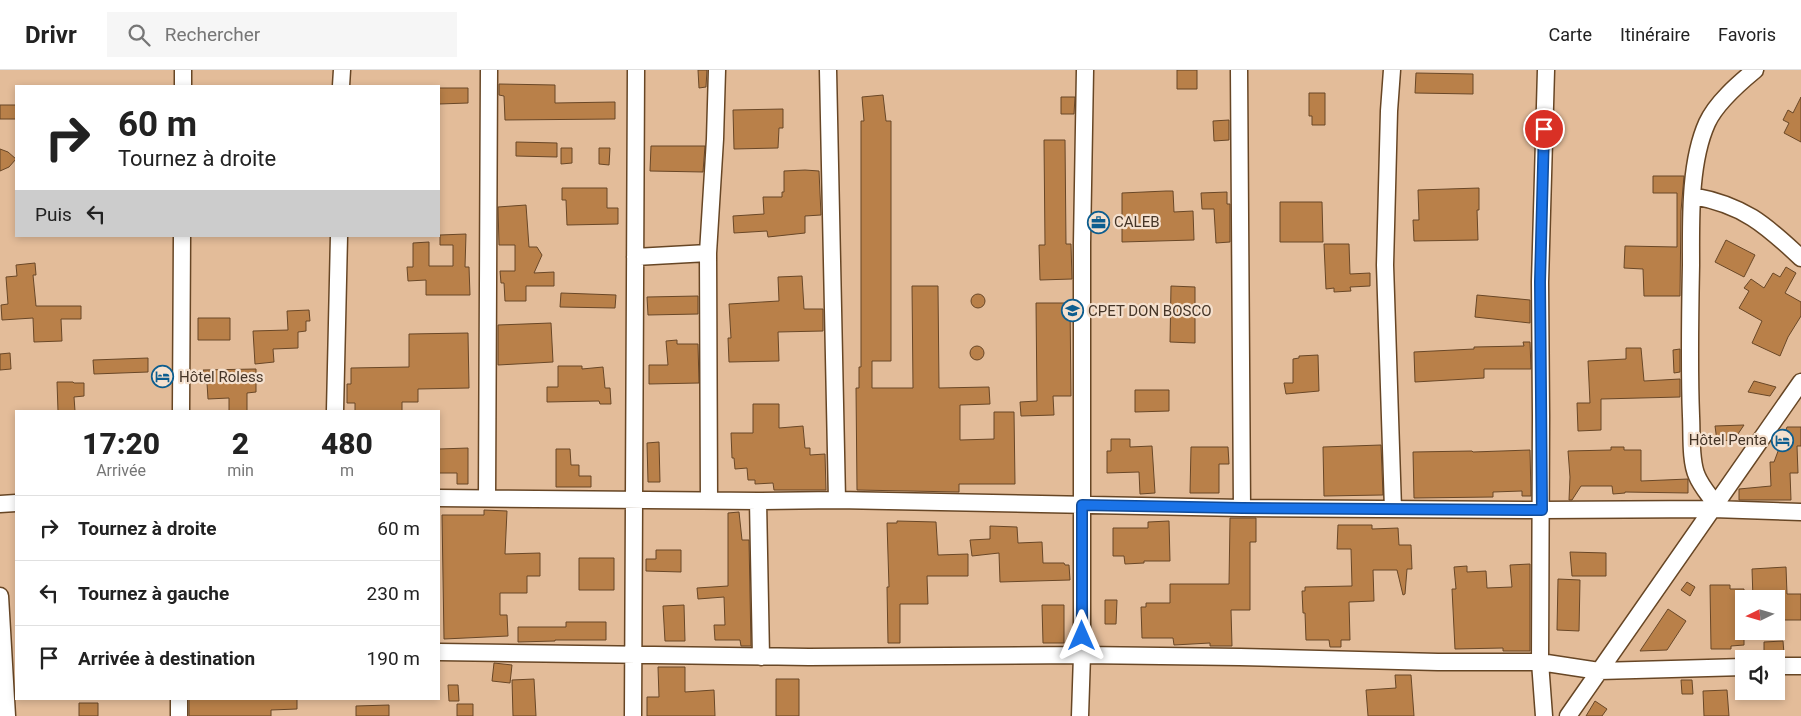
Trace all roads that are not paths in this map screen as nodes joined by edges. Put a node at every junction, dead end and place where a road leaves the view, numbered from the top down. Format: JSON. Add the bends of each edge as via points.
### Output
{"nodes":[{"id":1,"x":183,"y":70,"type":"edge"},
{"id":2,"x":342,"y":70,"type":"edge"},
{"id":3,"x":489,"y":70,"type":"edge"},
{"id":4,"x":636,"y":70,"type":"edge"},
{"id":5,"x":717,"y":70,"type":"edge"},
{"id":6,"x":828,"y":70,"type":"edge"},
{"id":7,"x":1085,"y":70,"type":"edge"},
{"id":8,"x":1239,"y":70,"type":"edge"},
{"id":9,"x":1392,"y":70,"type":"edge"},
{"id":10,"x":1546,"y":70,"type":"edge"},
{"id":11,"x":1755,"y":70,"type":"edge"},
{"id":12,"x":183,"y":85,"type":"edge"},
{"id":13,"x":342,"y":85,"type":"edge"},
{"id":14,"x":1693,"y":196,"type":"junction"},
{"id":15,"x":182,"y":237,"type":"edge"},
{"id":16,"x":338,"y":237,"type":"edge"},
{"id":17,"x":708,"y":253,"type":"junction"},
{"id":18,"x":635,"y":257,"type":"junction"},
{"id":19,"x":1801,"y":258,"type":"edge"},
{"id":20,"x":1801,"y":382,"type":"edge"},
{"id":21,"x":181,"y":410,"type":"edge"},
{"id":22,"x":335,"y":410,"type":"edge"},
{"id":23,"x":440,"y":498,"type":"edge"},
{"id":24,"x":487,"y":498,"type":"junction"},
{"id":25,"x":634,"y":499,"type":"junction"},
{"id":26,"x":709,"y":500,"type":"junction"},
{"id":27,"x":837,"y":500,"type":"junction"},
{"id":28,"x":758,"y":501,"type":"junction"},
{"id":29,"x":15,"y":503,"type":"edge"},
{"id":30,"x":0,"y":504,"type":"edge"},
{"id":31,"x":1082,"y":505,"type":"junction"},
{"id":32,"x":1714,"y":507,"type":"junction"},
{"id":33,"x":1242,"y":508,"type":"junction"},
{"id":34,"x":1393,"y":509,"type":"junction"},
{"id":35,"x":1542,"y":510,"type":"junction"},
{"id":36,"x":1801,"y":512,"type":"edge"},
{"id":37,"x":0,"y":596,"type":"edge"},
{"id":38,"x":440,"y":652,"type":"edge"},
{"id":39,"x":633,"y":655,"type":"junction"},
{"id":40,"x":1082,"y":655,"type":"junction"},
{"id":41,"x":761,"y":657,"type":"junction"},
{"id":42,"x":1540,"y":662,"type":"junction"},
{"id":43,"x":1785,"y":666,"type":"edge"},
{"id":44,"x":1801,"y":666,"type":"edge"},
{"id":45,"x":1735,"y":667,"type":"edge"},
{"id":46,"x":1599,"y":672,"type":"junction"},
{"id":47,"x":179,"y":700,"type":"edge"},
{"id":48,"x":7,"y":716,"type":"edge"},
{"id":49,"x":179,"y":716,"type":"edge"},
{"id":50,"x":633,"y":716,"type":"edge"},
{"id":51,"x":1080,"y":716,"type":"edge"},
{"id":52,"x":1544,"y":716,"type":"edge"},
{"id":53,"x":1568,"y":716,"type":"edge"}],
"edges":[{"from":1,"to":12,"type":"street"},
{"from":2,"to":13,"type":"street"},
{"from":3,"to":24,"type":"street"},
{"from":4,"to":18,"type":"street"},
{"from":5,"to":17,"type":"street"},
{"from":6,"to":27,"type":"street"},
{"from":7,"to":31,"type":"street"},
{"from":8,"to":33,"type":"street"},
{"from":9,"to":34,"type":"street","via":[[1385,265]]},
{"from":10,"to":35,"type":"street","via":[[1540,282]]},
{"from":11,"to":14,"type":"street","via":[[1719,105],[1708,121],[1698,146]]},
{"from":14,"to":19,"type":"street","via":[[1712,199],[1752,216]]},
{"from":14,"to":32,"type":"street","via":[[1690,398],[1693,462],[1696,476]]},
{"from":15,"to":21,"type":"street"},
{"from":16,"to":22,"type":"street"},
{"from":17,"to":18,"type":"street"},
{"from":17,"to":26,"type":"street"},
{"from":18,"to":25,"type":"street"},
{"from":20,"to":32,"type":"street"},
{"from":23,"to":24,"type":"street"},
{"from":24,"to":25,"type":"street"},
{"from":25,"to":26,"type":"street"},
{"from":25,"to":39,"type":"street"},
{"from":26,"to":28,"type":"street"},
{"from":27,"to":28,"type":"street"},
{"from":27,"to":31,"type":"street"},
{"from":28,"to":41,"type":"street"},
{"from":29,"to":30,"type":"street"},
{"from":31,"to":33,"type":"street"},
{"from":31,"to":40,"type":"street"},
{"from":32,"to":35,"type":"street"},
{"from":32,"to":36,"type":"street"},
{"from":32,"to":46,"type":"street"},
{"from":33,"to":34,"type":"street"},
{"from":34,"to":35,"type":"street"},
{"from":35,"to":42,"type":"street"},
{"from":37,"to":48,"type":"street"},
{"from":38,"to":39,"type":"street"},
{"from":39,"to":41,"type":"street"},
{"from":39,"to":50,"type":"street"},
{"from":40,"to":41,"type":"street"},
{"from":40,"to":42,"type":"street"},
{"from":40,"to":51,"type":"street"},
{"from":42,"to":46,"type":"street"},
{"from":42,"to":52,"type":"street"},
{"from":43,"to":44,"type":"street"},
{"from":45,"to":46,"type":"street"},
{"from":46,"to":53,"type":"street"},
{"from":47,"to":49,"type":"street"}]}
